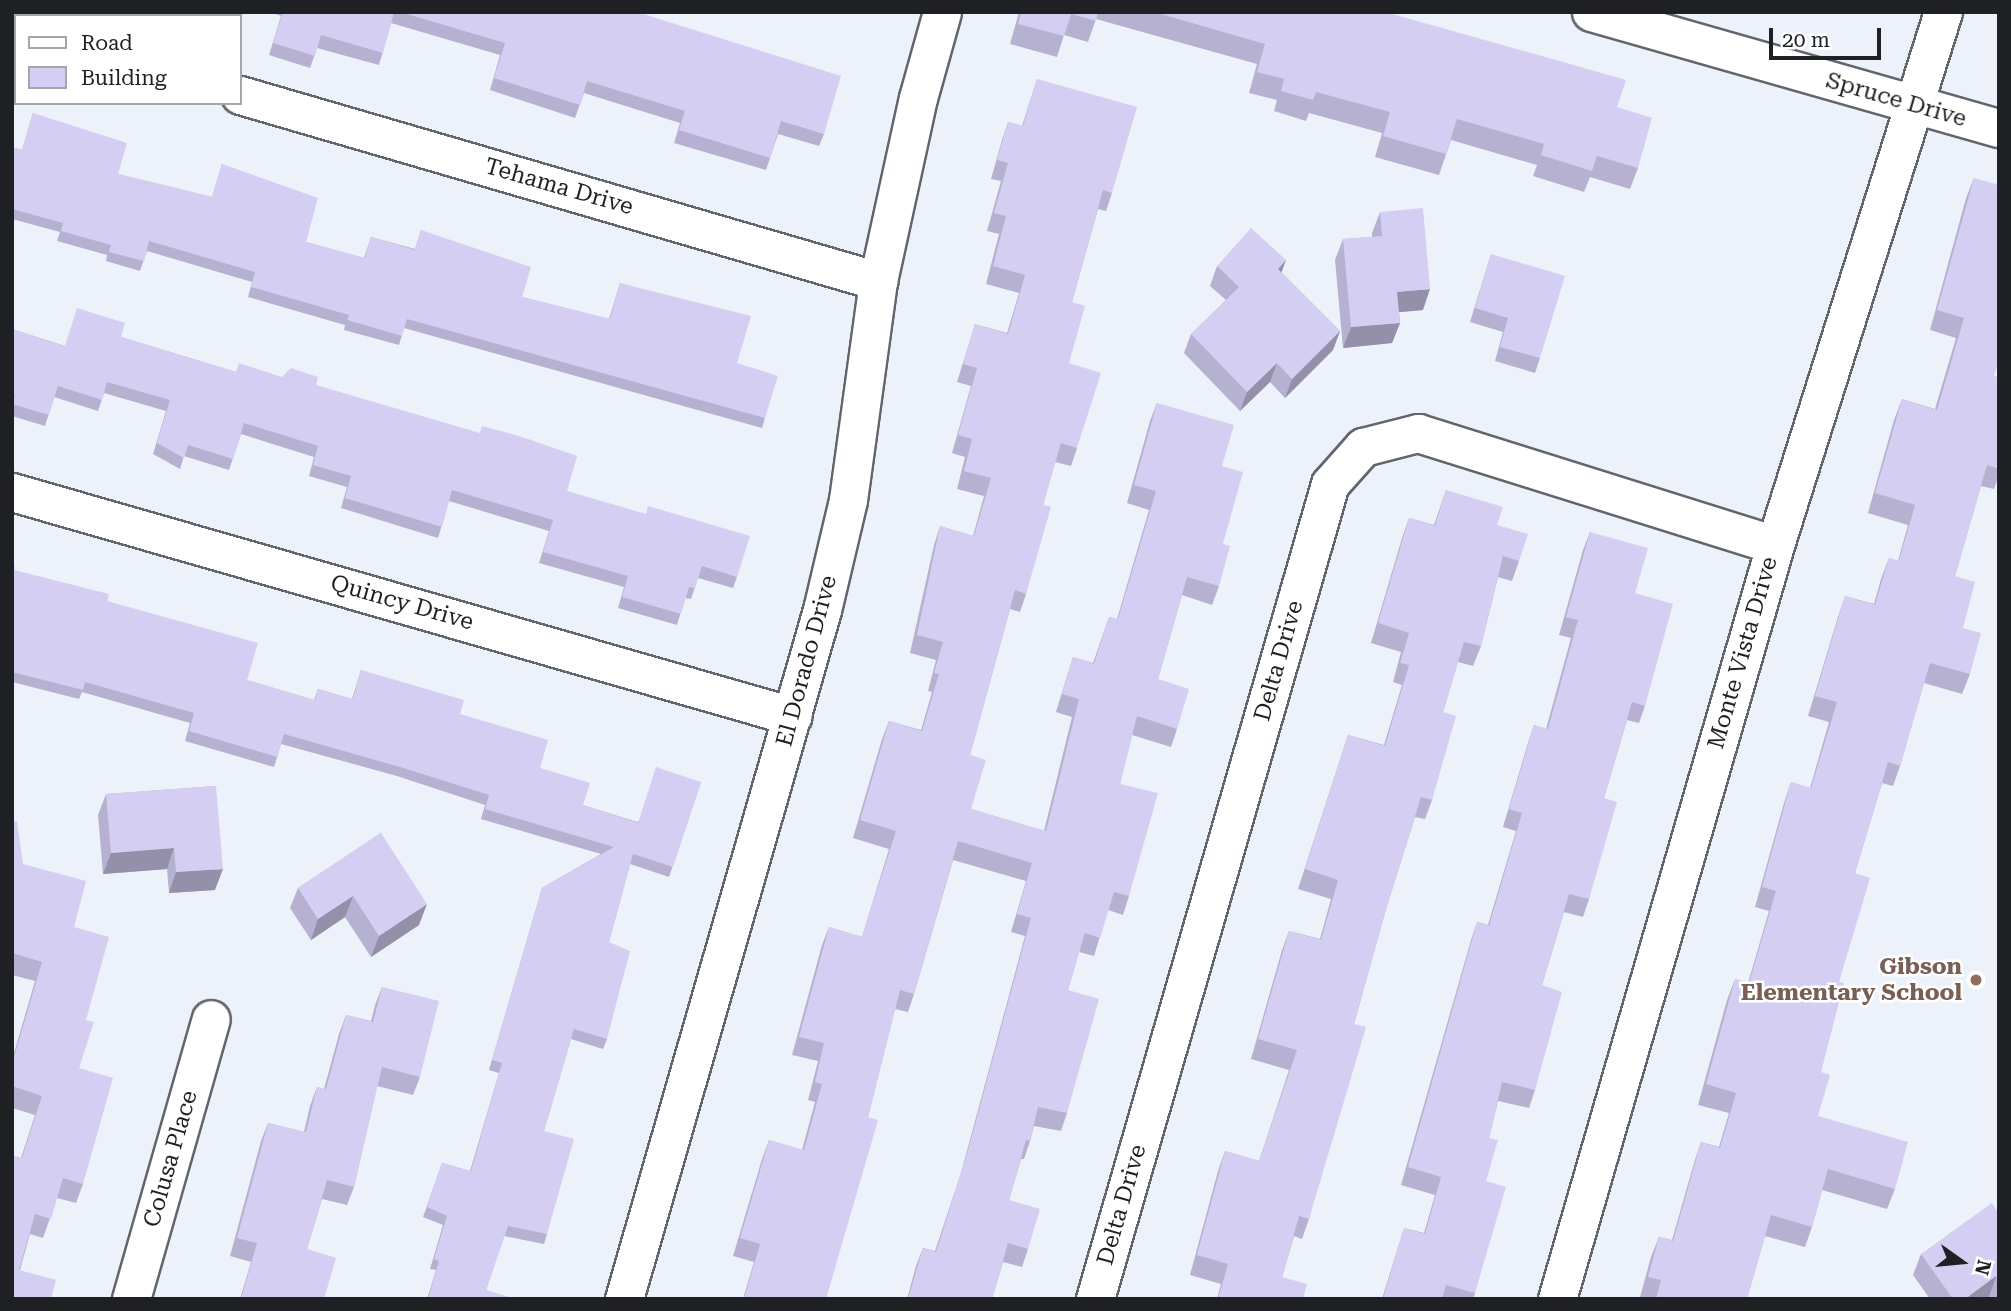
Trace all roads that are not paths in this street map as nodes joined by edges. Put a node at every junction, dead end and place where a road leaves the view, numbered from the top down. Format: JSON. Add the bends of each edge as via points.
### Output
{"nodes":[{"id":1,"x":942,"y":12,"type":"edge"},
{"id":2,"x":1591,"y":12,"type":"edge"},
{"id":3,"x":1943,"y":12,"type":"edge"},
{"id":4,"x":242,"y":96,"type":"edge"},
{"id":5,"x":1912,"y":105,"type":"junction"},
{"id":6,"x":1999,"y":128,"type":"edge"},
{"id":7,"x":878,"y":281,"type":"junction"},
{"id":8,"x":12,"y":492,"type":"edge"},
{"id":9,"x":1775,"y":545,"type":"junction"},
{"id":10,"x":792,"y":716,"type":"junction"},
{"id":11,"x":211,"y":1019,"type":"dead end"},
{"id":12,"x":131,"y":1299,"type":"edge"},
{"id":13,"x":624,"y":1299,"type":"edge"},
{"id":14,"x":1095,"y":1299,"type":"edge"},
{"id":15,"x":1557,"y":1299,"type":"edge"}],
"edges":[{"from":1,"to":7,"type":"street","name":"El Dorado Drive"},
{"from":2,"to":5,"type":"street","name":"Spruce Drive"},
{"from":3,"to":5,"type":"street","name":"Monte Vista Drive"},
{"from":4,"to":7,"type":"street","name":"Tehama Drive"},
{"from":5,"to":6,"type":"street","name":"Spruce Drive"},
{"from":5,"to":9,"type":"street","name":"Monte Vista Drive"},
{"from":7,"to":10,"type":"street","name":"El Dorado Drive","via":[[848,500]]},
{"from":8,"to":10,"type":"street","name":"Quincy Drive"},
{"from":9,"to":14,"type":"street","name":"Delta Drive","via":[[1418,433],[1363,447],[1354,456],[1330,484]]},
{"from":9,"to":15,"type":"street","name":"Monte Vista Drive"},
{"from":10,"to":13,"type":"street","name":"El Dorado Drive"},
{"from":11,"to":12,"type":"street","name":"Colusa Place"}]}
